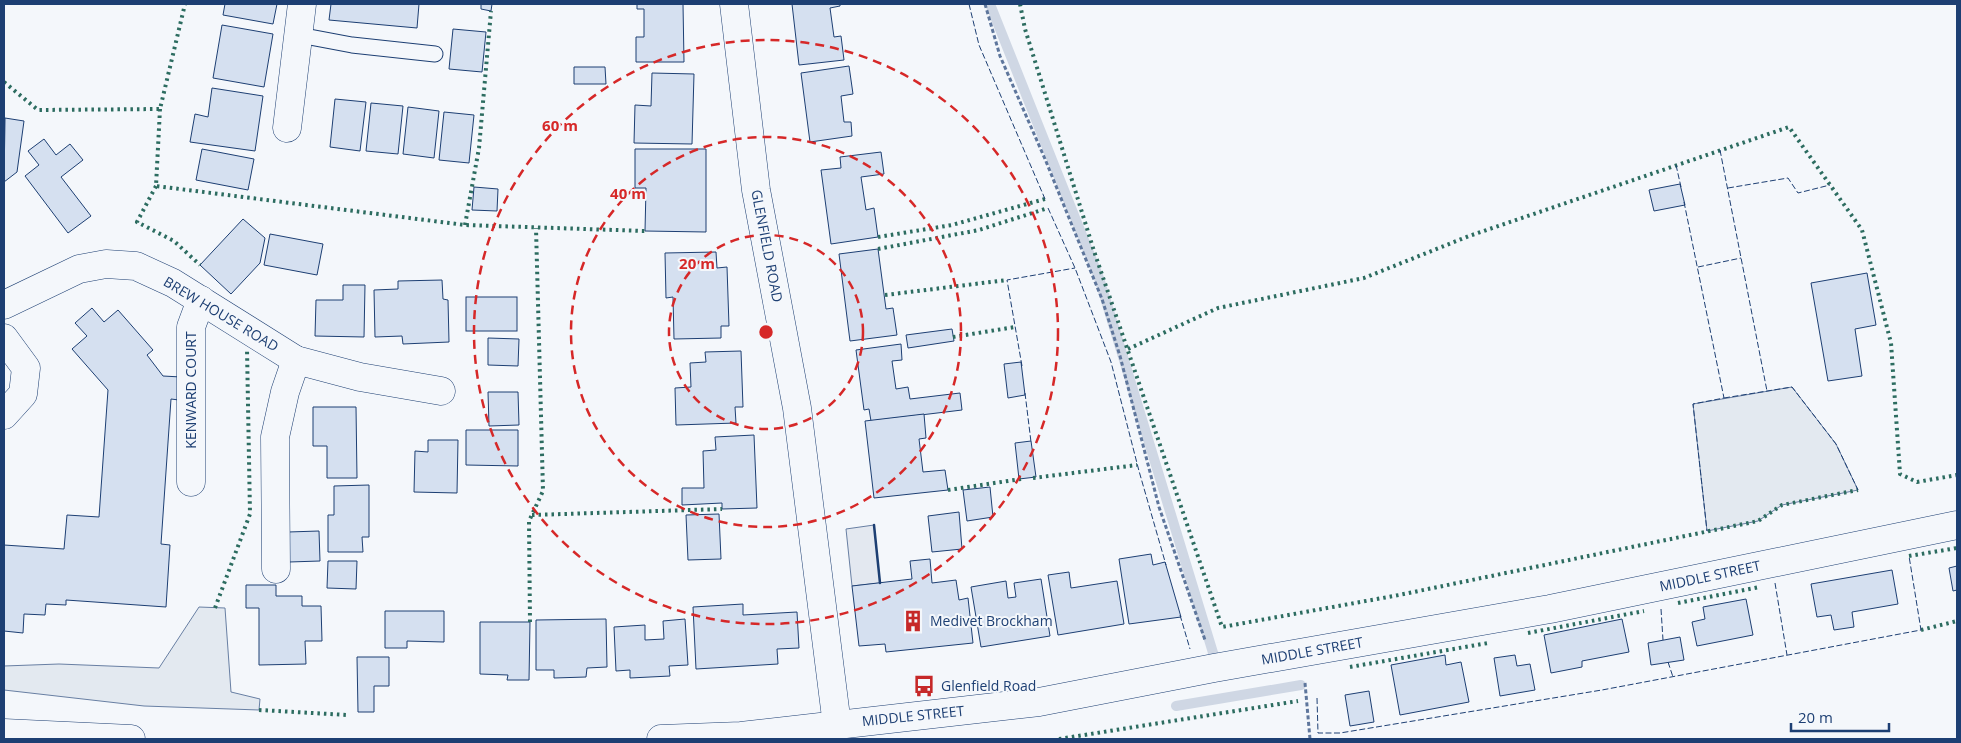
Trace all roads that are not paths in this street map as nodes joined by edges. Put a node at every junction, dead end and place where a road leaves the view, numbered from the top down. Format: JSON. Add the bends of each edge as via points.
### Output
{"nodes":[{"id":1,"x":302,"y":4,"type":"edge"},
{"id":2,"x":734,"y":4,"type":"edge"},
{"id":3,"x":299,"y":35,"type":"junction"},
{"id":4,"x":435,"y":54,"type":"dead end"},
{"id":5,"x":287,"y":128,"type":"dead end"},
{"id":6,"x":200,"y":300,"type":"junction"},
{"id":7,"x":4,"y":305,"type":"edge"},
{"id":8,"x":4,"y":338,"type":"edge"},
{"id":9,"x":296,"y":360,"type":"junction"},
{"id":10,"x":441,"y":391,"type":"dead end"},
{"id":11,"x":4,"y":415,"type":"edge"},
{"id":12,"x":191,"y":482,"type":"dead end"},
{"id":13,"x":1957,"y":526,"type":"edge"},
{"id":14,"x":276,"y":569,"type":"dead end"},
{"id":15,"x":837,"y":725,"type":"junction"},
{"id":16,"x":21,"y":735,"type":"edge"},
{"id":17,"x":131,"y":739,"type":"edge"},
{"id":18,"x":661,"y":739,"type":"edge"}],
"edges":[{"from":1,"to":3,"type":"street"},
{"from":2,"to":15,"type":"street","name":"GLENFIELD ROAD","via":[[756,190],[797,408]]},
{"from":3,"to":4,"type":"lane","via":[[352,45]]},
{"from":3,"to":5,"type":"street"},
{"from":6,"to":7,"type":"street","name":"BREW HOUSE ROAD","via":[[136,266],[106,264],[79,269]]},
{"from":6,"to":9,"type":"street","name":"BREW HOUSE ROAD"},
{"from":6,"to":12,"type":"street","name":"KENWARD COURT","via":[[190,327]]},
{"from":8,"to":11,"type":"street","via":[[26,368],[23,394]]},
{"from":9,"to":10,"type":"street","name":"BREW HOUSE ROAD","via":[[360,378]]},
{"from":9,"to":14,"type":"street","via":[[275,437]]},
{"from":13,"to":15,"type":"street","name":"MIDDLE STREET","via":[[1550,609],[1039,702]]},
{"from":15,"to":18,"type":"street","name":"MIDDLE STREET","via":[[741,736]]},
{"from":16,"to":17,"type":"street"}]}
